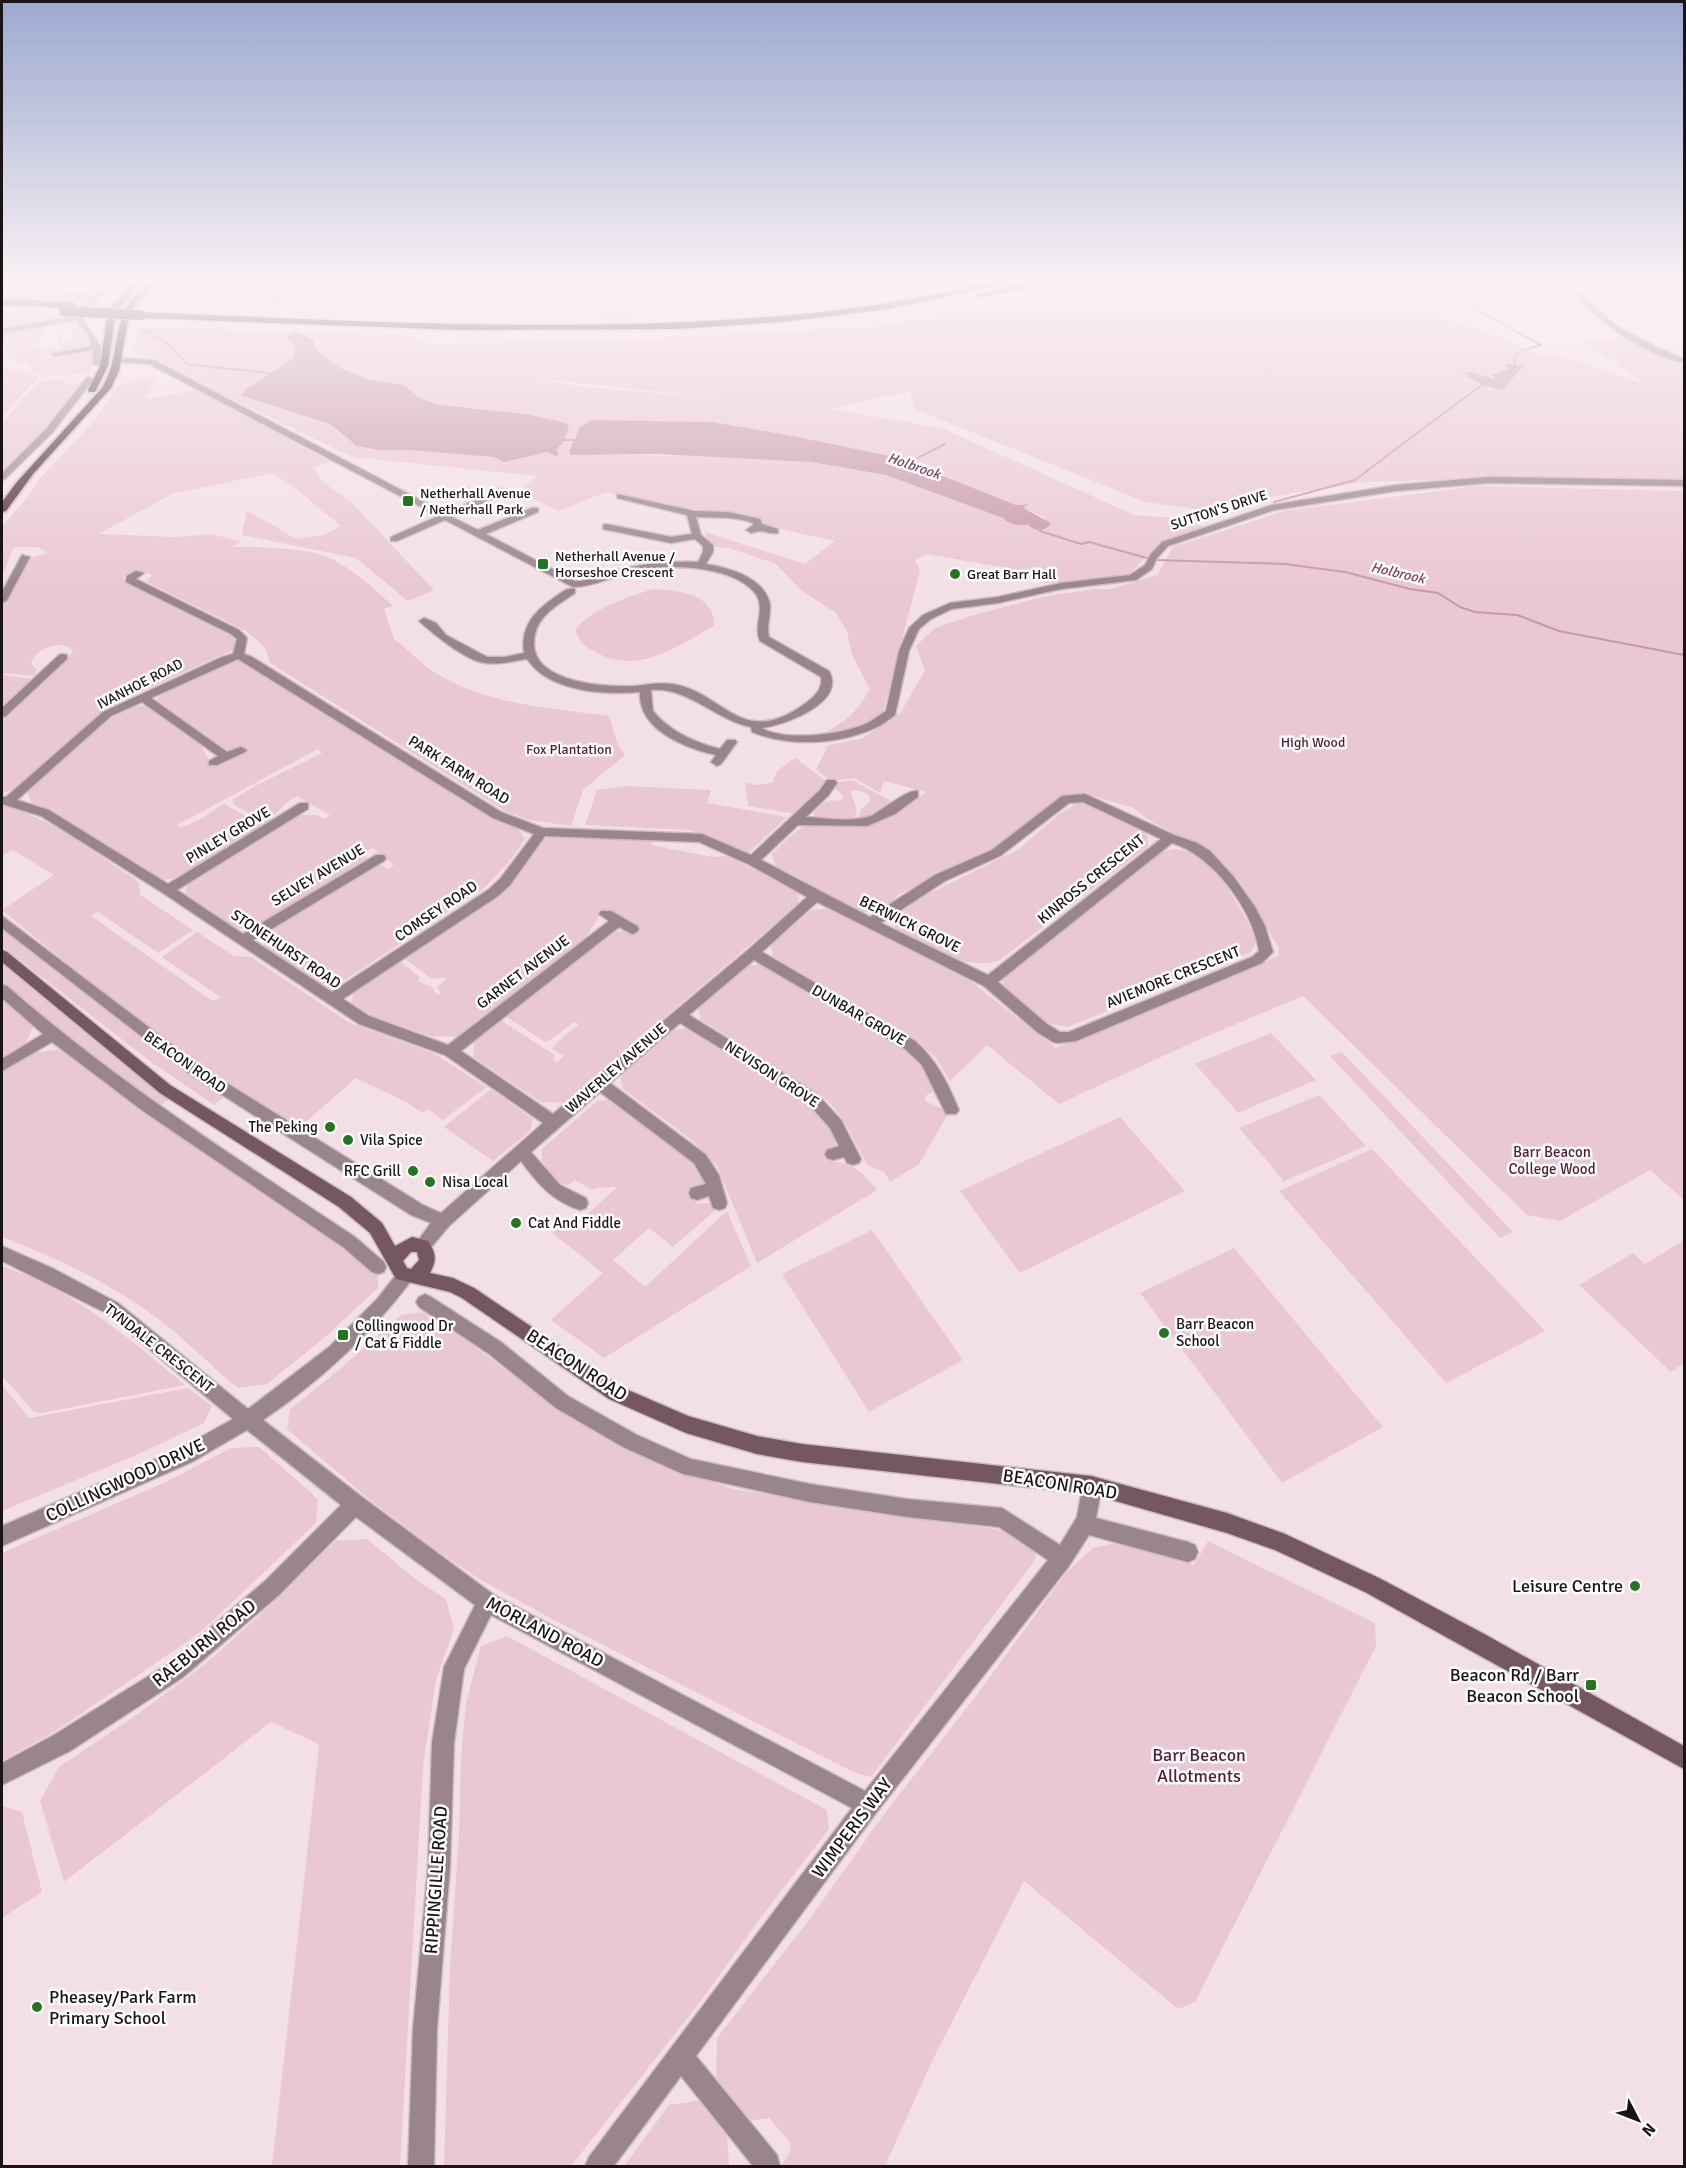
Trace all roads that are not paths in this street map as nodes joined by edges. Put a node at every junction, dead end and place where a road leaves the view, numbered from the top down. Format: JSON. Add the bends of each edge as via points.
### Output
{"nodes":[{"id":1,"x":84,"y":387,"type":"edge"},
{"id":2,"x":94,"y":387,"type":"edge"},
{"id":3,"x":108,"y":387,"type":"edge"},
{"id":4,"x":199,"y":387,"type":"edge"},
{"id":5,"x":2,"y":477,"type":"edge"},
{"id":6,"x":1684,"y":483,"type":"edge"},
{"id":7,"x":2,"y":491,"type":"edge"},
{"id":8,"x":503,"y":491,"type":"dead end"},
{"id":9,"x":622,"y":499,"type":"dead end"},
{"id":10,"x":2,"y":508,"type":"edge"},
{"id":11,"x":535,"y":510,"type":"dead end"},
{"id":12,"x":497,"y":512,"type":"dead end"},
{"id":13,"x":692,"y":514,"type":"junction"},
{"id":14,"x":445,"y":517,"type":"junction"},
{"id":15,"x":512,"y":519,"type":"junction"},
{"id":16,"x":606,"y":527,"type":"dead end"},
{"id":17,"x":775,"y":531,"type":"dead end"},
{"id":18,"x":478,"y":534,"type":"junction"},
{"id":19,"x":697,"y":536,"type":"junction"},
{"id":20,"x":394,"y":539,"type":"dead end"},
{"id":21,"x":19,"y":560,"type":"dead end"},
{"id":22,"x":701,"y":565,"type":"junction"},
{"id":23,"x":139,"y":573,"type":"dead end"},
{"id":24,"x":572,"y":588,"type":"junction"},
{"id":25,"x":2,"y":600,"type":"edge"},
{"id":26,"x":444,"y":620,"type":"dead end"},
{"id":27,"x":529,"y":655,"type":"junction"},
{"id":28,"x":238,"y":656,"type":"junction"},
{"id":29,"x":43,"y":659,"type":"dead end"},
{"id":30,"x":646,"y":688,"type":"junction"},
{"id":31,"x":142,"y":697,"type":"junction"},
{"id":32,"x":2,"y":714,"type":"edge"},
{"id":33,"x":757,"y":725,"type":"junction"},
{"id":34,"x":731,"y":742,"type":"dead end"},
{"id":35,"x":241,"y":750,"type":"dead end"},
{"id":36,"x":227,"y":756,"type":"junction"},
{"id":37,"x":213,"y":763,"type":"dead end"},
{"id":38,"x":914,"y":795,"type":"dead end"},
{"id":39,"x":5,"y":800,"type":"edge"},
{"id":40,"x":836,"y":800,"type":"dead end"},
{"id":41,"x":305,"y":806,"type":"dead end"},
{"id":42,"x":796,"y":821,"type":"junction"},
{"id":43,"x":542,"y":832,"type":"junction"},
{"id":44,"x":1170,"y":838,"type":"junction"},
{"id":45,"x":379,"y":857,"type":"dead end"},
{"id":46,"x":753,"y":861,"type":"junction"},
{"id":47,"x":168,"y":890,"type":"junction"},
{"id":48,"x":816,"y":896,"type":"junction"},
{"id":49,"x":2,"y":921,"type":"edge"},
{"id":50,"x":871,"y":923,"type":"junction"},
{"id":51,"x":632,"y":929,"type":"dead end"},
{"id":52,"x":243,"y":940,"type":"junction"},
{"id":53,"x":753,"y":953,"type":"junction"},
{"id":54,"x":2,"y":955,"type":"edge"},
{"id":55,"x":989,"y":982,"type":"junction"},
{"id":56,"x":2,"y":990,"type":"edge"},
{"id":57,"x":332,"y":999,"type":"junction"},
{"id":58,"x":678,"y":1015,"type":"junction"},
{"id":59,"x":52,"y":1035,"type":"junction"},
{"id":60,"x":450,"y":1051,"type":"junction"},
{"id":61,"x":2,"y":1066,"type":"edge"},
{"id":62,"x":600,"y":1084,"type":"junction"},
{"id":63,"x":942,"y":1103,"type":"dead end"},
{"id":64,"x":554,"y":1122,"type":"junction"},
{"id":65,"x":522,"y":1151,"type":"junction"},
{"id":66,"x":832,"y":1154,"type":"dead end"},
{"id":67,"x":697,"y":1193,"type":"dead end"},
{"id":68,"x":580,"y":1203,"type":"dead end"},
{"id":69,"x":443,"y":1221,"type":"junction"},
{"id":70,"x":375,"y":1228,"type":"junction"},
{"id":71,"x":419,"y":1251,"type":"junction"},
{"id":72,"x":2,"y":1253,"type":"edge"},
{"id":73,"x":395,"y":1261,"type":"junction"},
{"id":74,"x":378,"y":1267,"type":"dead end"},
{"id":75,"x":408,"y":1276,"type":"junction"},
{"id":76,"x":453,"y":1285,"type":"junction"},
{"id":77,"x":425,"y":1302,"type":"dead end"},
{"id":78,"x":247,"y":1419,"type":"junction"},
{"id":79,"x":1091,"y":1485,"type":"junction"},
{"id":80,"x":355,"y":1504,"type":"junction"},
{"id":81,"x":1086,"y":1525,"type":"junction"},
{"id":82,"x":2,"y":1536,"type":"edge"},
{"id":83,"x":1188,"y":1552,"type":"dead end"},
{"id":84,"x":1062,"y":1559,"type":"junction"},
{"id":85,"x":487,"y":1602,"type":"junction"},
{"id":86,"x":1684,"y":1758,"type":"edge"},
{"id":87,"x":2,"y":1774,"type":"edge"},
{"id":88,"x":868,"y":1804,"type":"junction"},
{"id":89,"x":680,"y":2056,"type":"junction"},
{"id":90,"x":768,"y":2164,"type":"dead end"},
{"id":91,"x":421,"y":2166,"type":"edge"},
{"id":92,"x":598,"y":2166,"type":"edge"}],
"edges":[{"from":1,"to":5,"type":"street","via":[[49,431]]},
{"from":2,"to":7,"type":"highway"},
{"from":3,"to":10,"type":"highway","via":[[30,471]]},
{"from":4,"to":14,"type":"street"},
{"from":6,"to":33,"type":"street","name":"SUTTON'S DRIVE","via":[[1488,480],[1376,491],[1272,508],[1165,544],[1149,567],[1133,578],[1061,586],[951,606],[927,617],[914,628],[904,651],[891,713],[871,726],[842,735],[794,738],[767,736],[756,730]]},
{"from":8,"to":14,"type":"street"},
{"from":9,"to":13,"type":"street"},
{"from":11,"to":15,"type":"street"},
{"from":12,"to":15,"type":"street"},
{"from":13,"to":17,"type":"street","via":[[737,515],[757,521],[755,528]]},
{"from":13,"to":19,"type":"street"},
{"from":14,"to":18,"type":"street"},
{"from":14,"to":20,"type":"street"},
{"from":15,"to":18,"type":"street"},
{"from":16,"to":19,"type":"street","via":[[615,533],[671,540]]},
{"from":18,"to":24,"type":"street"},
{"from":19,"to":22,"type":"street","via":[[708,545]]},
{"from":21,"to":25,"type":"street"},
{"from":22,"to":24,"type":"street","via":[[635,568]]},
{"from":22,"to":33,"type":"street","via":[[744,579],[755,588],[763,599],[766,614],[764,639],[818,668],[828,679],[822,694],[812,703],[779,721]]},
{"from":23,"to":28,"type":"street","via":[[130,580],[235,632],[242,638]]},
{"from":24,"to":27,"type":"street","via":[[532,623]]},
{"from":26,"to":27,"type":"street","via":[[428,623],[442,637],[485,660]]},
{"from":27,"to":30,"type":"street","name":"SUTTON'S DRIVE","via":[[540,668],[568,682],[597,688]]},
{"from":28,"to":31,"type":"street","name":"IVANHOE ROAD"},
{"from":28,"to":43,"type":"street","name":"PARK FARM ROAD","via":[[497,815]]},
{"from":29,"to":32,"type":"street","via":[[61,658]]},
{"from":30,"to":33,"type":"street","name":"SUTTON'S DRIVE","via":[[677,688],[738,722]]},
{"from":30,"to":34,"type":"street","via":[[648,711],[691,744],[720,757]]},
{"from":31,"to":36,"type":"street"},
{"from":31,"to":39,"type":"street","name":"IVANHOE ROAD","via":[[107,714]]},
{"from":35,"to":36,"type":"street"},
{"from":36,"to":37,"type":"street"},
{"from":38,"to":42,"type":"street","via":[[898,800],[891,811],[867,822]]},
{"from":39,"to":47,"type":"street","name":"STONEHURST ROAD","via":[[45,813]]},
{"from":40,"to":42,"type":"street","via":[[828,788]]},
{"from":41,"to":47,"type":"street","name":"PINLEY GROVE"},
{"from":42,"to":46,"type":"street"},
{"from":43,"to":46,"type":"street","name":"PARK FARM ROAD","via":[[702,838]]},
{"from":43,"to":57,"type":"street","name":"COMSEY ROAD","via":[[493,893]]},
{"from":44,"to":50,"type":"street","name":"KINROSS CRESCENT","via":[[1085,798],[1066,799],[996,853],[940,878]]},
{"from":44,"to":55,"type":"street","name":"KINROSS CRESCENT"},
{"from":44,"to":55,"type":"street","name":"AVIEMORE CRESCENT","via":[[1197,848],[1220,866],[1267,944],[1266,952],[1257,960],[1071,1037],[1058,1038],[1042,1028]]},
{"from":45,"to":52,"type":"street","name":"SELVEY AVENUE"},
{"from":46,"to":48,"type":"street","name":"PARK FARM ROAD"},
{"from":47,"to":52,"type":"street","name":"STONEHURST ROAD"},
{"from":48,"to":50,"type":"street","name":"BERWICK GROVE"},
{"from":48,"to":53,"type":"street","name":"WAVERLEY AVENUE"},
{"from":49,"to":69,"type":"street","name":"BEACON ROAD","via":[[199,1074],[417,1209]]},
{"from":50,"to":55,"type":"street","name":"BERWICK GROVE"},
{"from":51,"to":60,"type":"street","name":"GARNET AVENUE","via":[[612,918]]},
{"from":52,"to":57,"type":"street","name":"STONEHURST ROAD"},
{"from":53,"to":58,"type":"street","name":"WAVERLEY AVENUE"},
{"from":53,"to":63,"type":"street","name":"DUNBAR GROVE","via":[[910,1045],[927,1061],[939,1081]]},
{"from":54,"to":70,"type":"main road","name":"BEACON ROAD","via":[[165,1089],[345,1202]]},
{"from":56,"to":59,"type":"street"},
{"from":57,"to":60,"type":"street","name":"STONEHURST ROAD","via":[[364,1020]]},
{"from":58,"to":62,"type":"street","name":"WAVERLEY AVENUE"},
{"from":58,"to":66,"type":"street","name":"NEVISON GROVE","via":[[812,1098],[836,1124],[851,1154]]},
{"from":59,"to":61,"type":"street"},
{"from":59,"to":74,"type":"street","via":[[148,1107],[349,1242]]},
{"from":60,"to":64,"type":"street","name":"STONEHURST ROAD"},
{"from":62,"to":64,"type":"street","name":"WAVERLEY AVENUE"},
{"from":62,"to":67,"type":"street","via":[[700,1159],[711,1175],[717,1195]]},
{"from":64,"to":65,"type":"street","name":"WAVERLEY AVENUE"},
{"from":65,"to":68,"type":"street","via":[[554,1189],[568,1200]]},
{"from":65,"to":69,"type":"street","name":"WAVERLEY AVENUE"},
{"from":69,"to":71,"type":"street","name":"WAVERLEY AVENUE"},
{"from":70,"to":71,"type":"main road","name":"BEACON ROAD"},
{"from":70,"to":73,"type":"main road","name":"BEACON ROAD"},
{"from":71,"to":73,"type":"main road","via":[[401,1248]]},
{"from":71,"to":75,"type":"main road","via":[[420,1274]]},
{"from":71,"to":76,"type":"main road","name":"BEACON ROAD"},
{"from":72,"to":78,"type":"street","name":"TYNDALE CRESCENT","via":[[112,1308]]},
{"from":73,"to":75,"type":"main road","name":"BEACON ROAD","via":[[398,1271]]},
{"from":75,"to":76,"type":"main road","name":"BEACON ROAD"},
{"from":75,"to":78,"type":"street","name":"COLLINGWOOD DRIVE","via":[[351,1338],[288,1391]]},
{"from":76,"to":79,"type":"main road","name":"BEACON ROAD","via":[[615,1393],[686,1424],[756,1445],[802,1453]]},
{"from":77,"to":84,"type":"street","name":"BEACON ROAD","via":[[497,1345],[562,1402],[630,1441],[690,1468],[810,1493],[1002,1518]]},
{"from":78,"to":80,"type":"street","name":"MORLAND ROAD"},
{"from":78,"to":82,"type":"street","name":"COLLINGWOOD DRIVE","via":[[192,1452]]},
{"from":79,"to":81,"type":"street","name":"WIMPERIS WAY"},
{"from":79,"to":86,"type":"main road","name":"BEACON ROAD","via":[[1278,1541],[1470,1637]]},
{"from":80,"to":85,"type":"street","name":"MORLAND ROAD"},
{"from":80,"to":87,"type":"street","name":"RAEBURN ROAD","via":[[272,1588],[175,1671],[63,1743]]},
{"from":81,"to":83,"type":"street"},
{"from":81,"to":84,"type":"street","name":"WIMPERIS WAY"},
{"from":84,"to":88,"type":"street","name":"WIMPERIS WAY"},
{"from":85,"to":88,"type":"street","name":"MORLAND ROAD"},
{"from":85,"to":91,"type":"street","name":"RIPPINGILLE ROAD","via":[[454,1667],[443,1743],[439,1867],[425,2030]]},
{"from":88,"to":89,"type":"street","name":"WIMPERIS WAY"},
{"from":89,"to":90,"type":"street"},
{"from":89,"to":92,"type":"street","name":"WIMPERIS WAY"}]}
